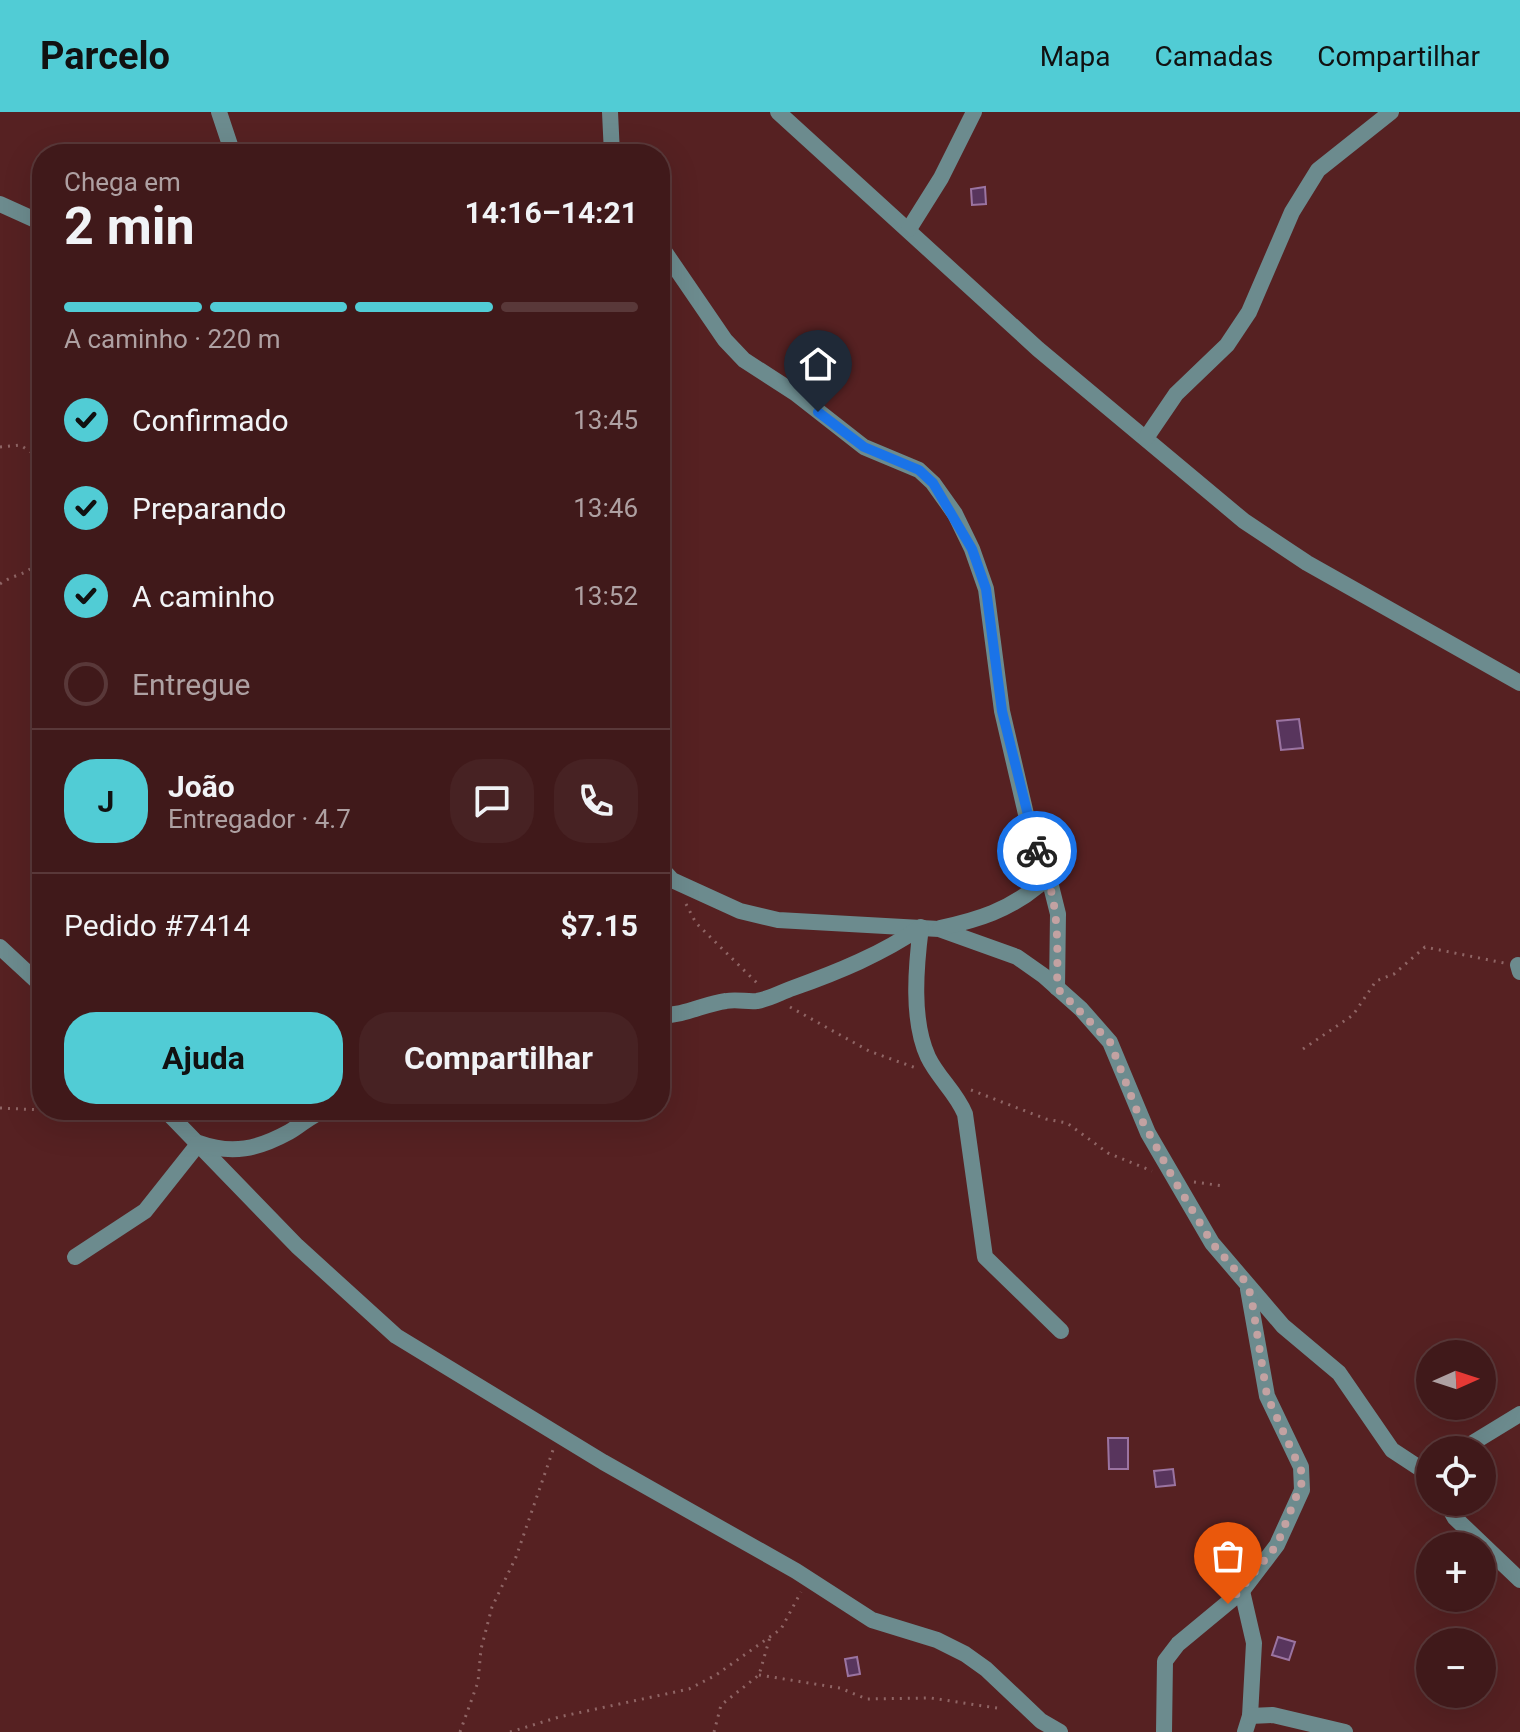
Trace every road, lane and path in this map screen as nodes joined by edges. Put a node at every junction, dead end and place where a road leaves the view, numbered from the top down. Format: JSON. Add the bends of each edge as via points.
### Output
{"nodes":[{"id":1,"x":219,"y":112,"type":"edge"},
{"id":2,"x":610,"y":112,"type":"edge"},
{"id":3,"x":778,"y":112,"type":"edge"},
{"id":4,"x":974,"y":112,"type":"edge"},
{"id":5,"x":1391,"y":112,"type":"edge"},
{"id":6,"x":230,"y":144,"type":"edge"},
{"id":7,"x":612,"y":144,"type":"edge"},
{"id":8,"x":0,"y":204,"type":"edge"},
{"id":9,"x":32,"y":218,"type":"edge"},
{"id":10,"x":909,"y":229,"type":"junction"},
{"id":11,"x":670,"y":260,"type":"edge"},
{"id":12,"x":1146,"y":438,"type":"junction"},
{"id":13,"x":0,"y":447,"type":"edge"},
{"id":14,"x":32,"y":453,"type":"edge"},
{"id":15,"x":32,"y":569,"type":"edge"},
{"id":16,"x":0,"y":584,"type":"edge"},
{"id":17,"x":1520,"y":683,"type":"edge"},
{"id":18,"x":1040,"y":856,"type":"junction"},
{"id":19,"x":670,"y":878,"type":"edge"},
{"id":20,"x":921,"y":927,"type":"junction"},
{"id":21,"x":939,"y":929,"type":"junction"},
{"id":22,"x":0,"y":947,"type":"edge"},
{"id":23,"x":1519,"y":968,"type":"edge"},
{"id":24,"x":32,"y":977,"type":"edge"},
{"id":25,"x":1057,"y":988,"type":"junction"},
{"id":26,"x":670,"y":1016,"type":"edge"},
{"id":27,"x":1303,"y":1049,"type":"dead end"},
{"id":28,"x":32,"y":1110,"type":"edge"},
{"id":29,"x":1,"y":1111,"type":"edge"},
{"id":30,"x":175,"y":1120,"type":"edge"},
{"id":31,"x":304,"y":1120,"type":"edge"},
{"id":32,"x":199,"y":1143,"type":"junction"},
{"id":33,"x":75,"y":1257,"type":"dead end"},
{"id":34,"x":1244,"y":1280,"type":"junction"},
{"id":35,"x":1061,"y":1331,"type":"dead end"},
{"id":36,"x":1520,"y":1414,"type":"edge"},
{"id":37,"x":558,"y":1435,"type":"junction"},
{"id":38,"x":1484,"y":1436,"type":"edge"},
{"id":39,"x":1416,"y":1463,"type":"edge"},
{"id":40,"x":1454,"y":1516,"type":"edge"},
{"id":41,"x":808,"y":1578,"type":"junction"},
{"id":42,"x":1520,"y":1580,"type":"edge"},
{"id":43,"x":1242,"y":1591,"type":"junction"},
{"id":44,"x":770,"y":1637,"type":"junction"},
{"id":45,"x":759,"y":1675,"type":"junction"},
{"id":46,"x":1011,"y":1710,"type":"dead end"},
{"id":47,"x":1248,"y":1724,"type":"edge"},
{"id":48,"x":460,"y":1732,"type":"edge"},
{"id":49,"x":510,"y":1732,"type":"edge"},
{"id":50,"x":714,"y":1732,"type":"edge"},
{"id":51,"x":1060,"y":1732,"type":"edge"},
{"id":52,"x":1164,"y":1732,"type":"edge"},
{"id":53,"x":1345,"y":1732,"type":"edge"}],
"edges":[{"from":1,"to":6,"type":"street"},
{"from":2,"to":7,"type":"street"},
{"from":3,"to":10,"type":"street"},
{"from":4,"to":10,"type":"street"},
{"from":5,"to":12,"type":"street","via":[[1318,170],[1292,212],[1249,312],[1227,345],[1176,394]]},
{"from":8,"to":9,"type":"street"},
{"from":10,"to":12,"type":"street","via":[[1038,349]]},
{"from":11,"to":18,"type":"street","via":[[744,360],[864,447],[919,470],[955,514],[986,589],[1002,711]]},
{"from":12,"to":17,"type":"street","via":[[1280,546]]},
{"from":13,"to":14,"type":"path","via":[[20,445]]},
{"from":15,"to":16,"type":"path"},
{"from":18,"to":21,"type":"street","via":[[1039,885],[1022,899],[1000,912]]},
{"from":18,"to":25,"type":"street","via":[[1058,914]]},
{"from":19,"to":20,"type":"street","via":[[703,896],[765,917]]},
{"from":20,"to":21,"type":"street"},
{"from":20,"to":26,"type":"street","via":[[888,950],[774,997],[726,1001]]},
{"from":20,"to":35,"type":"street","via":[[916,963],[923,1044],[965,1114],[985,1257]]},
{"from":21,"to":25,"type":"street","via":[[1017,957]]},
{"from":22,"to":24,"type":"street"},
{"from":23,"to":27,"type":"path","via":[[1425,947],[1394,974],[1376,981],[1353,1015]]},
{"from":25,"to":34,"type":"street","via":[[1110,1042],[1137,1111],[1173,1178],[1212,1243]]},
{"from":28,"to":29,"type":"path"},
{"from":30,"to":32,"type":"street"},
{"from":31,"to":32,"type":"street","via":[[291,1131],[242,1151]]},
{"from":32,"to":33,"type":"street","via":[[145,1211]]},
{"from":32,"to":37,"type":"street","via":[[297,1246],[396,1336]]},
{"from":34,"to":39,"type":"street","via":[[1303,1345],[1339,1373],[1392,1450]]},
{"from":34,"to":43,"type":"street","via":[[1254,1308],[1267,1396],[1304,1477],[1277,1545]]},
{"from":36,"to":38,"type":"street"},
{"from":37,"to":41,"type":"street"},
{"from":37,"to":48,"type":"path","via":[[516,1557],[492,1607],[478,1682]]},
{"from":40,"to":42,"type":"street"},
{"from":41,"to":44,"type":"path","via":[[781,1629]]},
{"from":41,"to":51,"type":"street","via":[[872,1620],[965,1654]]},
{"from":43,"to":47,"type":"street","via":[[1254,1643]]},
{"from":43,"to":52,"type":"street","via":[[1165,1661]]},
{"from":44,"to":45,"type":"path"},
{"from":44,"to":49,"type":"path","via":[[689,1689]]},
{"from":45,"to":46,"type":"path","via":[[840,1688],[867,1699],[931,1698]]},
{"from":45,"to":50,"type":"path","via":[[721,1705]]},
{"from":47,"to":53,"type":"street","via":[[1273,1715]]}]}
